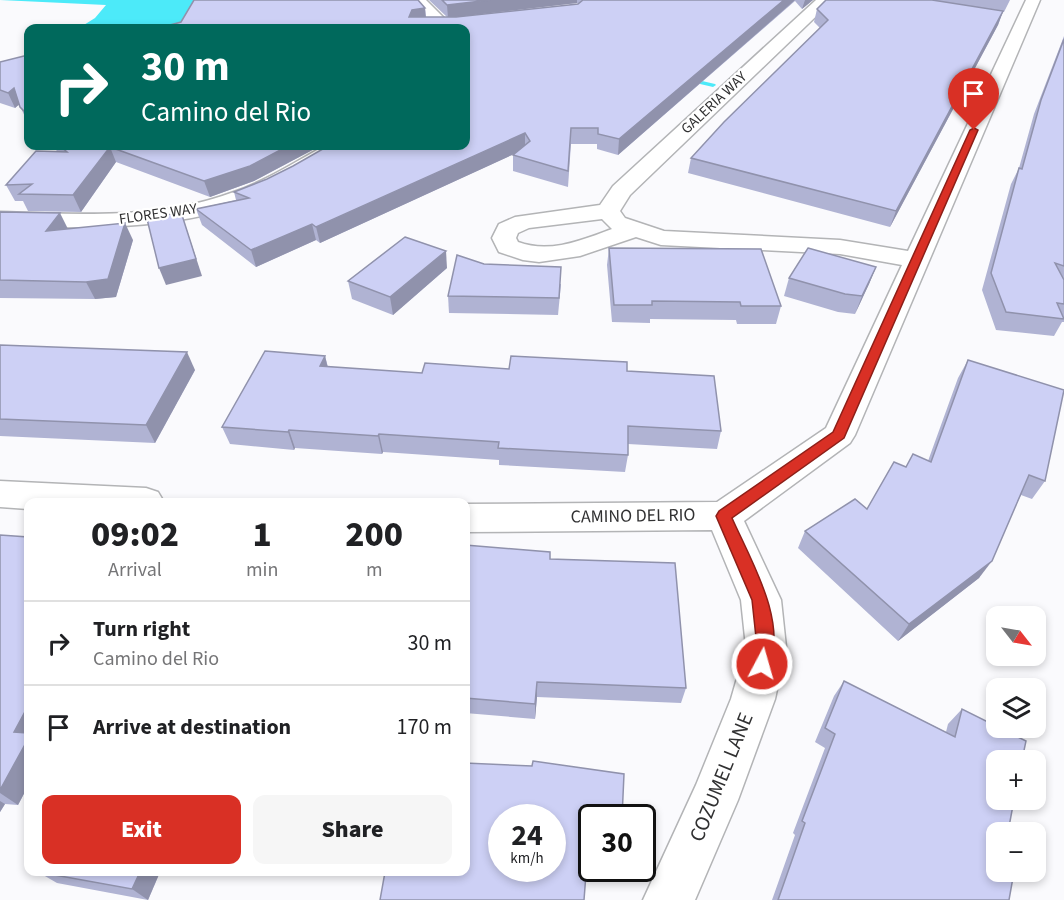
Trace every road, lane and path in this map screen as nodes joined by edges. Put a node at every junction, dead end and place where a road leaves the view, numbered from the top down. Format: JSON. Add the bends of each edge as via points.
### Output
{"nodes":[{"id":1,"x":417,"y":0,"type":"edge"},
{"id":2,"x":826,"y":0,"type":"edge"},
{"id":3,"x":1022,"y":14,"type":"edge"},
{"id":4,"x":441,"y":24,"type":"edge"},
{"id":5,"x":331,"y":150,"type":"edge"},
{"id":6,"x":608,"y":211,"type":"junction"},
{"id":7,"x":0,"y":219,"type":"edge"},
{"id":8,"x":634,"y":230,"type":"junction"},
{"id":9,"x":915,"y":260,"type":"junction"},
{"id":10,"x":0,"y":494,"type":"edge"},
{"id":11,"x":73,"y":498,"type":"edge"},
{"id":12,"x":724,"y":516,"type":"junction"},
{"id":13,"x":470,"y":518,"type":"edge"},
{"id":14,"x":669,"y":900,"type":"edge"}],
"edges":[{"from":1,"to":4,"type":"street"},
{"from":2,"to":6,"type":"street","name":"GALERIA WAY","via":[[621,191]]},
{"from":3,"to":9,"type":"street"},
{"from":5,"to":7,"type":"street","name":"FLORES WAY","via":[[266,187],[203,208],[112,221]]},
{"from":6,"to":8,"type":"street","via":[[617,223]]},
{"from":6,"to":8,"type":"street","via":[[523,222],[508,229],[504,238],[508,247],[536,256]]},
{"from":8,"to":9,"type":"street","via":[[661,238],[840,247]]},
{"from":9,"to":12,"type":"street","via":[[839,435]]},
{"from":10,"to":11,"type":"street"},
{"from":12,"to":13,"type":"street","name":"CAMINO DEL RIO"},
{"from":12,"to":14,"type":"street","name":"COZUMEL LANE","via":[[760,600],[766,647],[753,699],[722,780]]}]}
